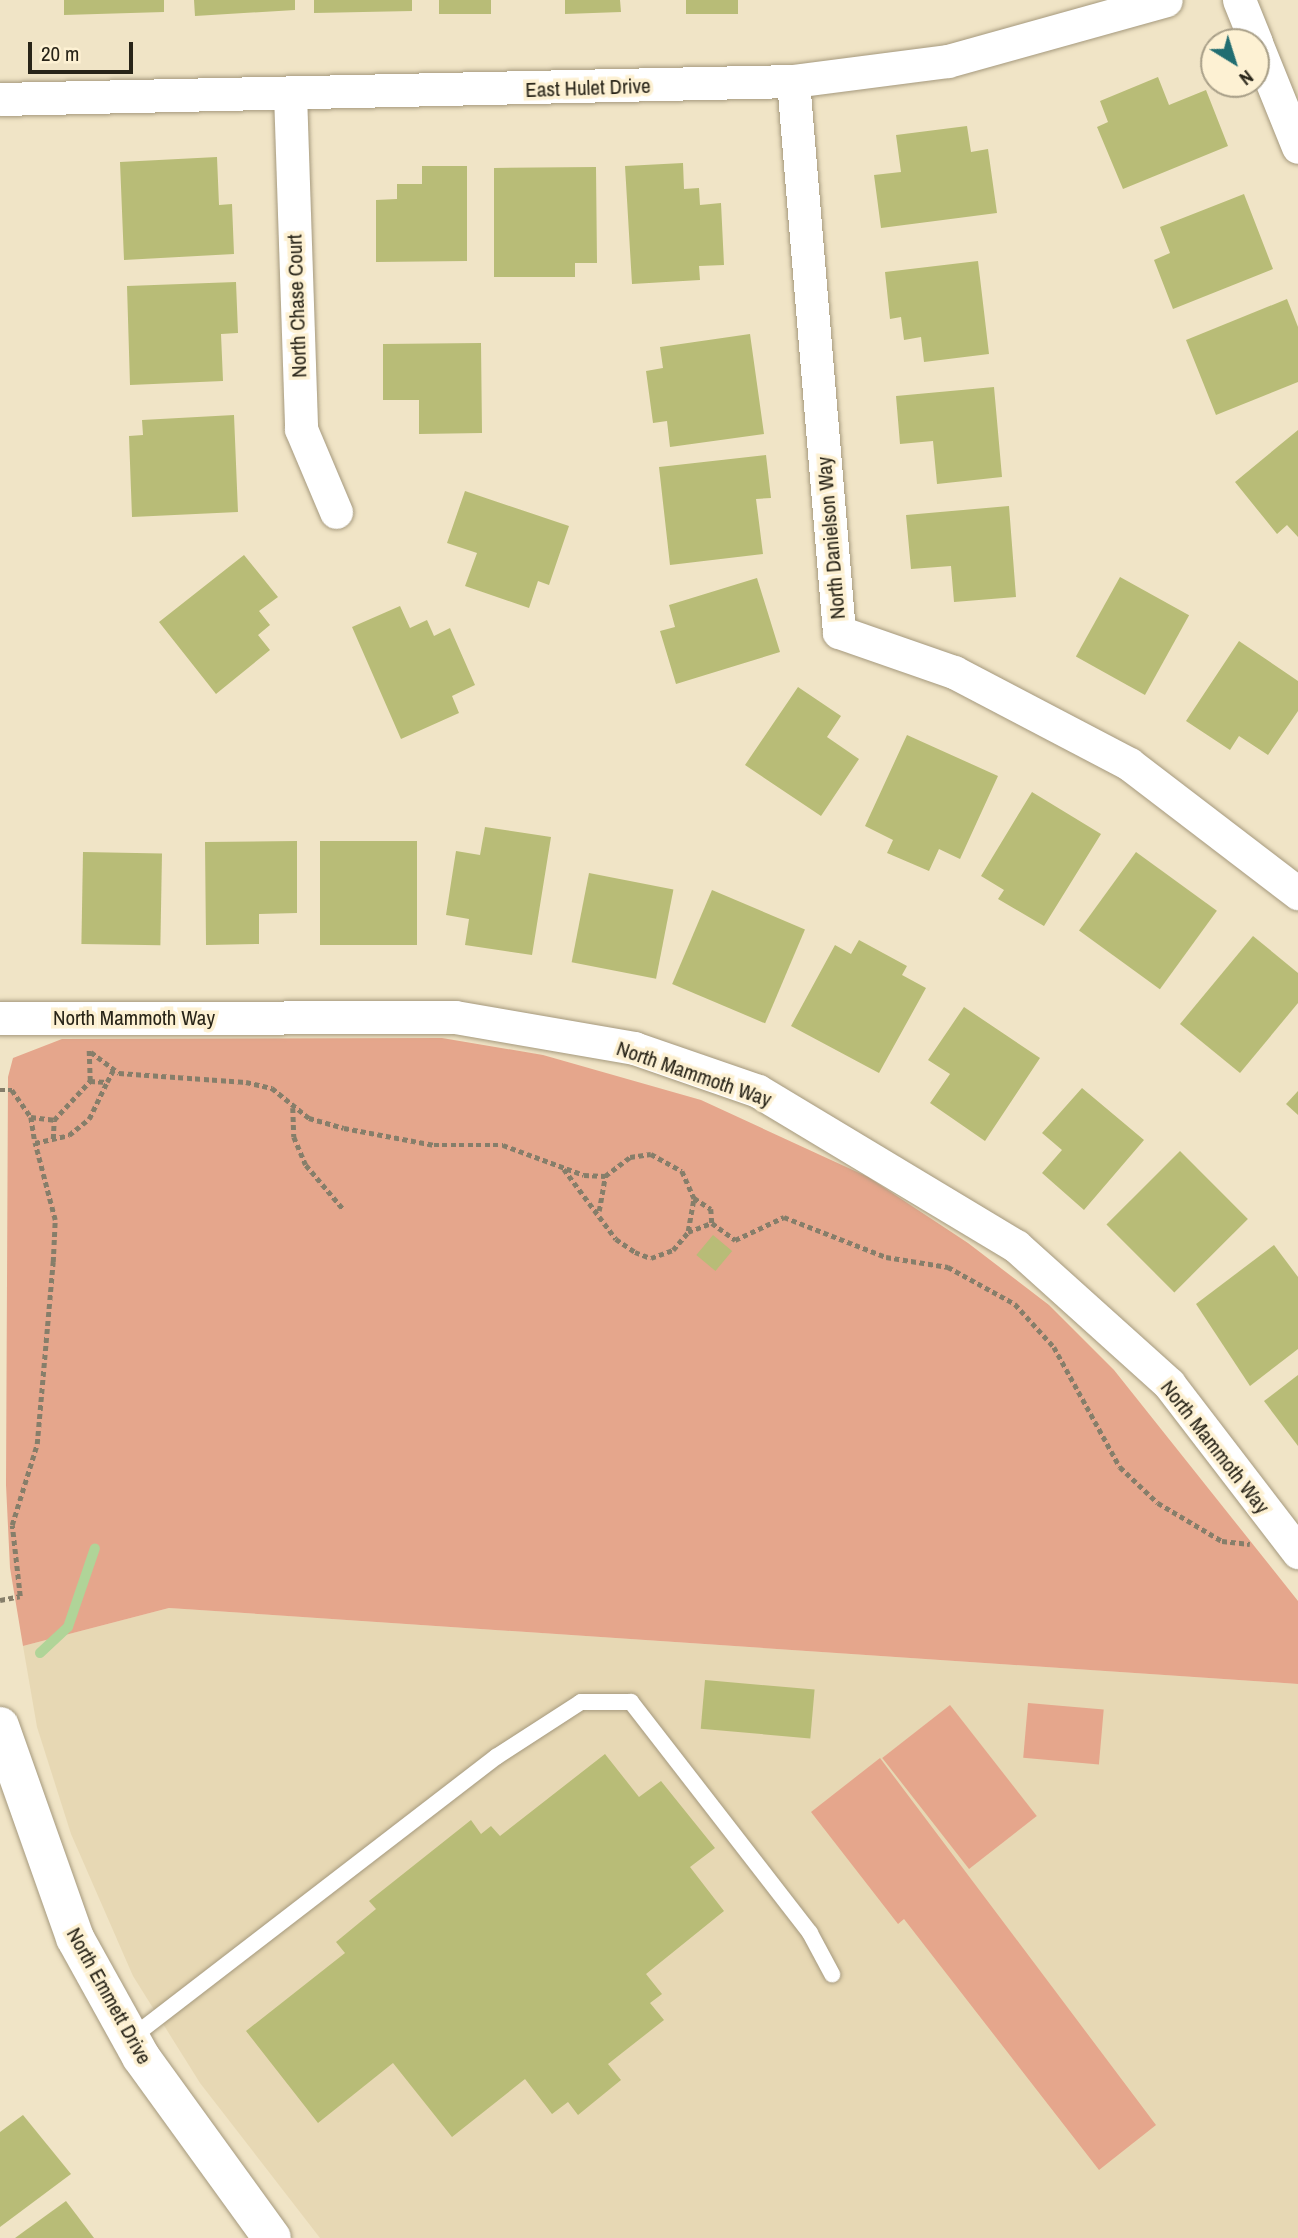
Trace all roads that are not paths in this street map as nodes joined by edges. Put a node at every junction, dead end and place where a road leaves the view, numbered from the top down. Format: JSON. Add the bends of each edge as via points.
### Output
{"nodes":[{"id":1,"x":1166,"y":0,"type":"edge"},
{"id":2,"x":1239,"y":0,"type":"edge"},
{"id":3,"x":1250,"y":28,"type":"edge"},
{"id":4,"x":1270,"y":77,"type":"edge"},
{"id":5,"x":793,"y":81,"type":"junction"},
{"id":6,"x":290,"y":93,"type":"junction"},
{"id":7,"x":0,"y":99,"type":"edge"},
{"id":8,"x":1298,"y":147,"type":"edge"},
{"id":9,"x":336,"y":512,"type":"dead end"},
{"id":10,"x":1298,"y":893,"type":"edge"},
{"id":11,"x":0,"y":1018,"type":"edge"},
{"id":12,"x":1298,"y":1552,"type":"edge"},
{"id":13,"x":0,"y":1726,"type":"edge"},
{"id":14,"x":832,"y":1974,"type":"dead end"},
{"id":15,"x":131,"y":2038,"type":"junction"},
{"id":16,"x":272,"y":2238,"type":"edge"}],
"edges":[{"from":1,"to":5,"type":"street","name":"East Hulet Drive","via":[[948,61]]},
{"from":2,"to":3,"type":"street"},
{"from":4,"to":8,"type":"street"},
{"from":5,"to":6,"type":"street","name":"East Hulet Drive"},
{"from":5,"to":10,"type":"street","name":"North Danielson Way","via":[[839,632],[954,672],[1129,764]]},
{"from":6,"to":7,"type":"street","name":"East Hulet Drive"},
{"from":6,"to":9,"type":"street","name":"North Chase Court","via":[[301,429]]},
{"from":11,"to":12,"type":"street","name":"North Mammoth Way","via":[[89,1034],[456,1017],[634,1048],[758,1091],[1016,1246],[1169,1384]]},
{"from":13,"to":15,"type":"street","name":"North Emmett Drive","via":[[75,1938]]},
{"from":14,"to":15,"type":"lane","via":[[810,1933],[631,1702],[581,1702],[496,1757]]},
{"from":15,"to":16,"type":"street","name":"North Emmett Drive"}]}
